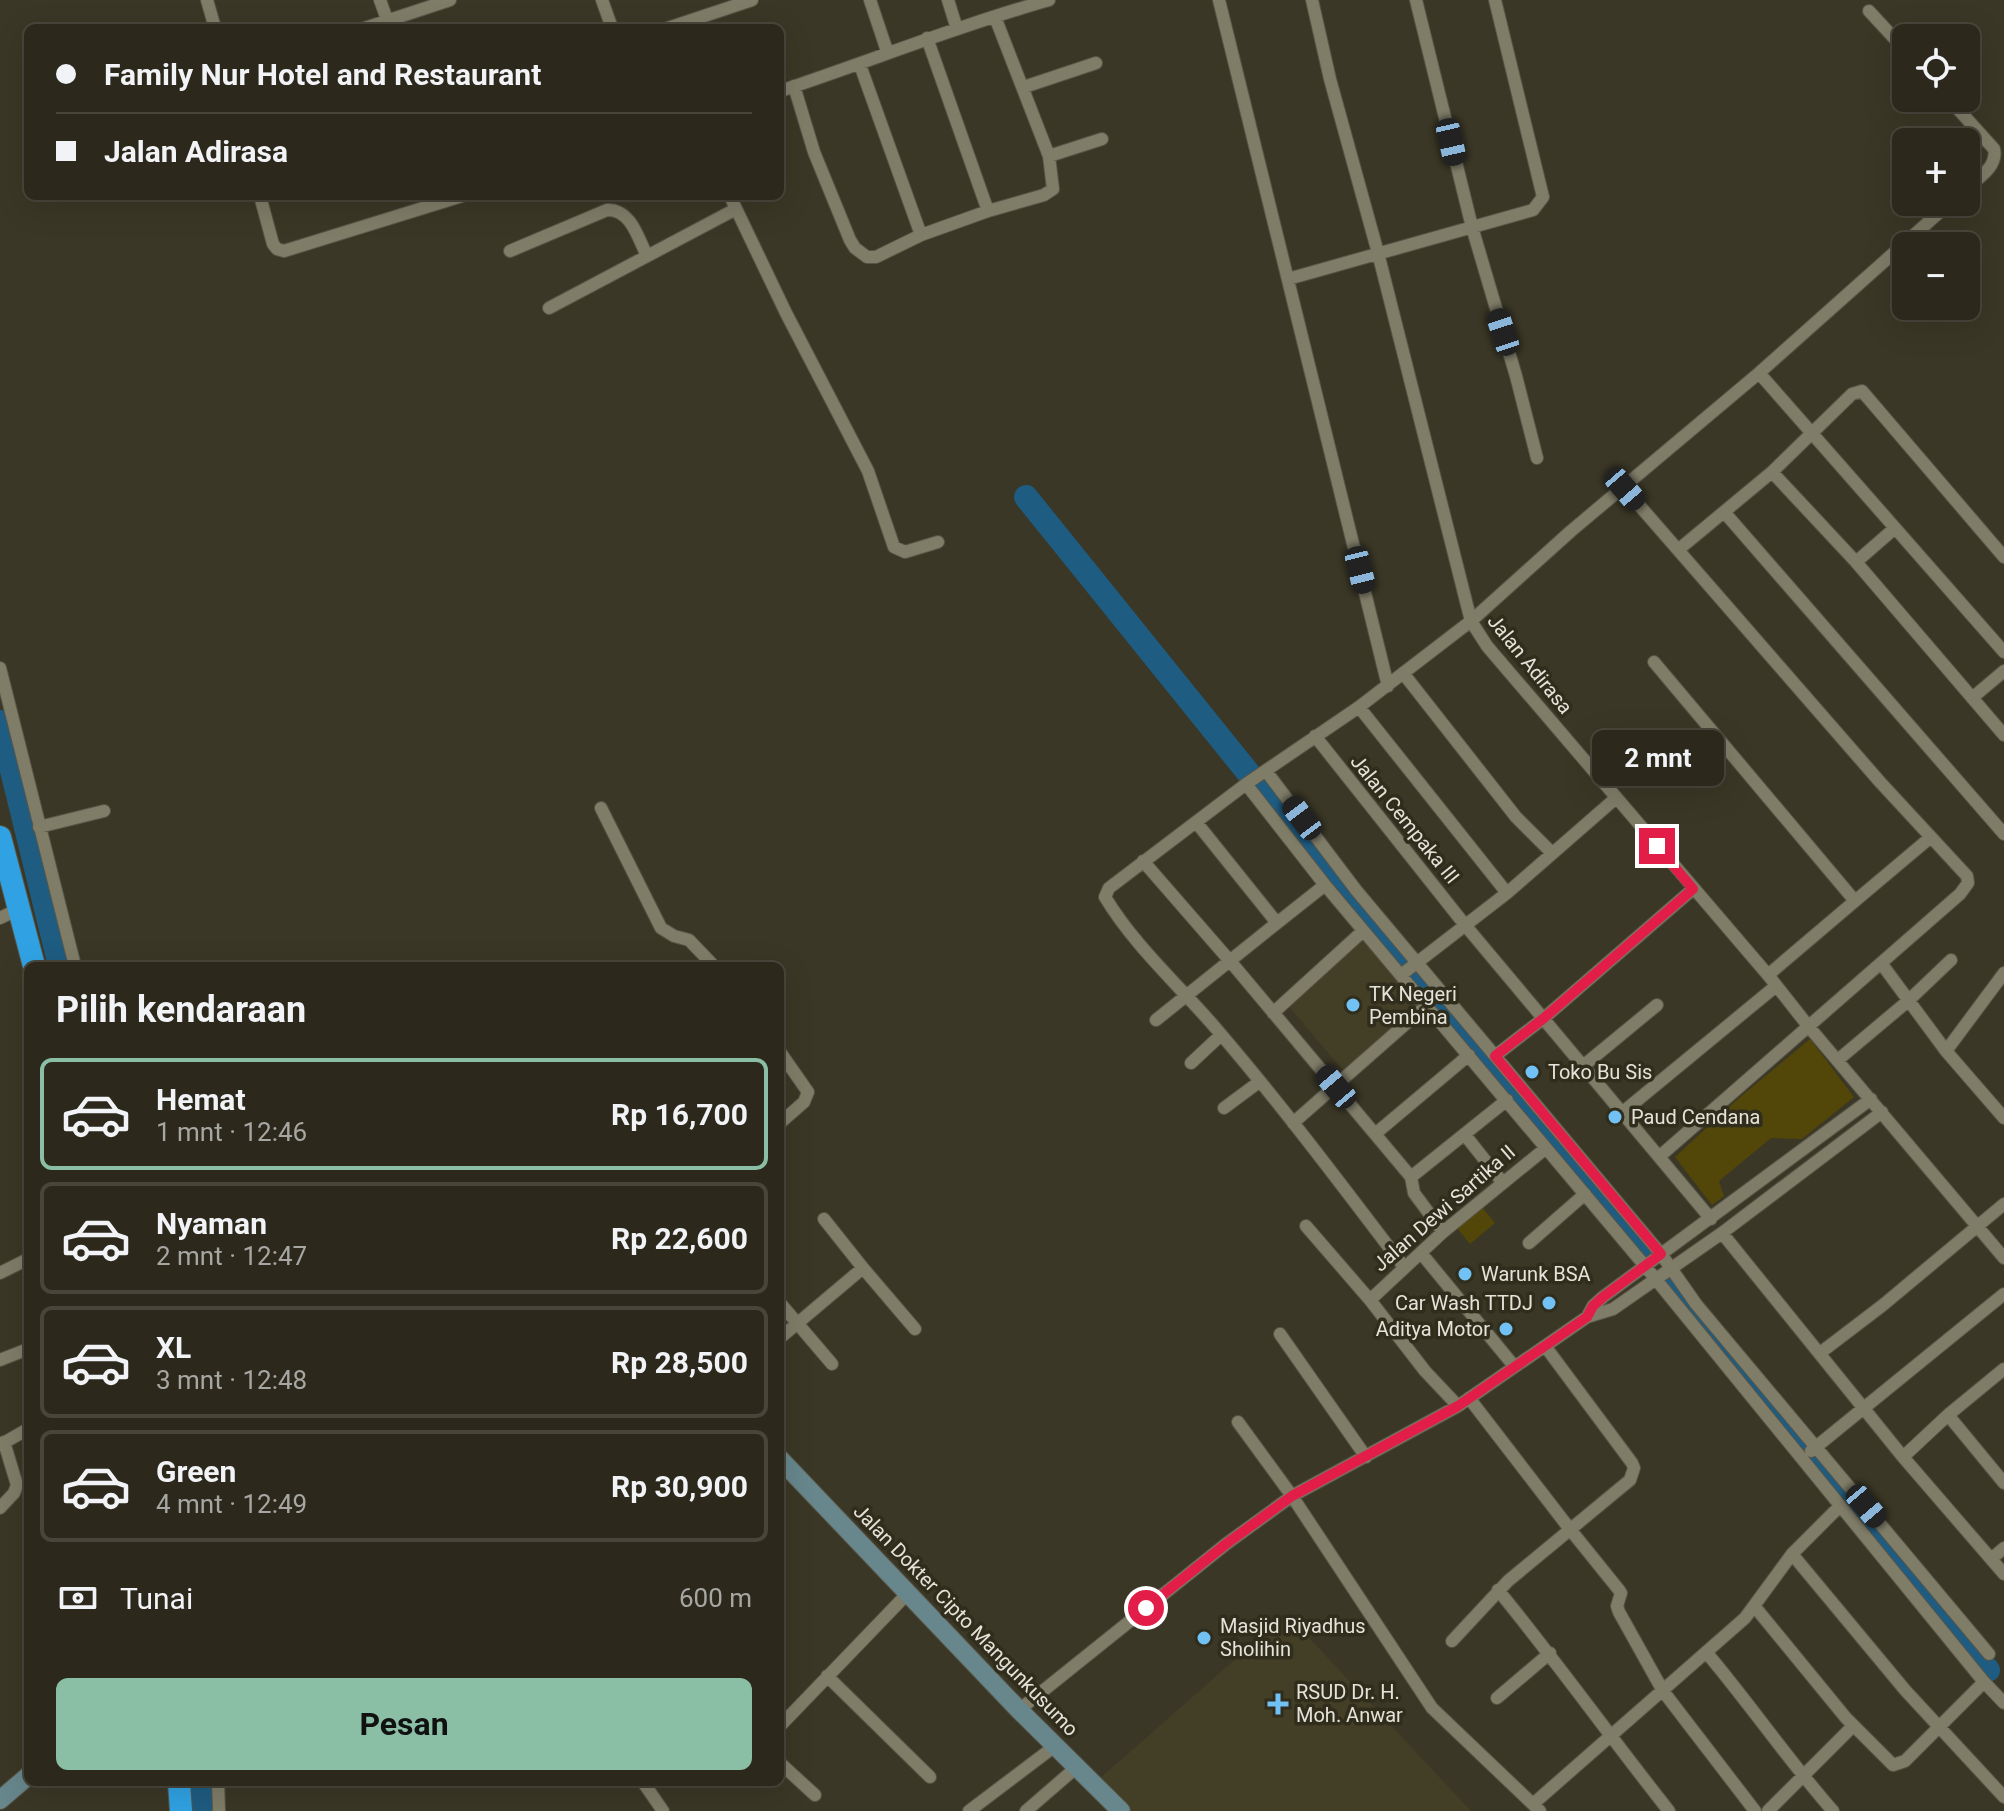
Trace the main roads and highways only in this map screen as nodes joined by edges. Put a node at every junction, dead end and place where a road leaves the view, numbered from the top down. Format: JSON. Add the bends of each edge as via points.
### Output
{"nodes":[{"id":1,"x":0,"y":837,"type":"edge"},
{"id":2,"x":10,"y":913,"type":"edge"},
{"id":3,"x":32,"y":962,"type":"edge"},
{"id":4,"x":179,"y":1786,"type":"edge"},
{"id":5,"x":181,"y":1811,"type":"edge"}],
"edges":[{"from":1,"to":2,"type":"highway"},
{"from":2,"to":3,"type":"highway"},
{"from":4,"to":5,"type":"highway"}]}
